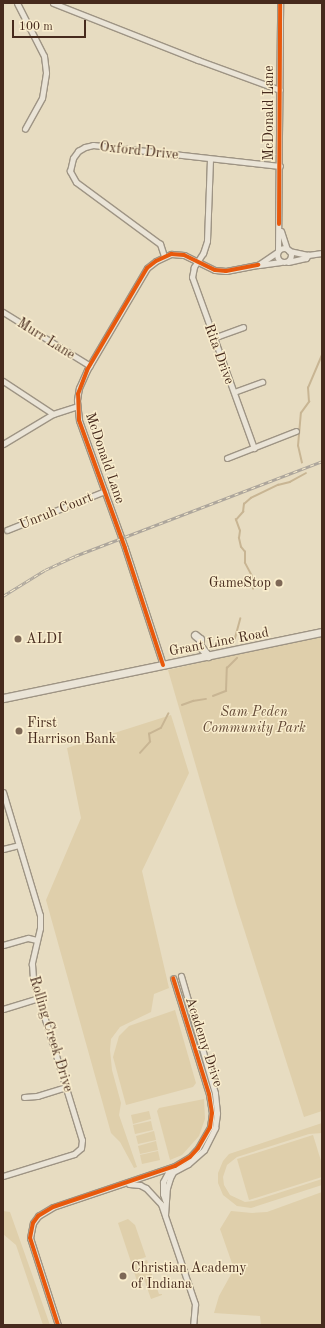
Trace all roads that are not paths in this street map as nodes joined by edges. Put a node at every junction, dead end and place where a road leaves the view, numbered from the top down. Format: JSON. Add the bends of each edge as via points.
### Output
{"nodes":[{"id":1,"x":17,"y":3,"type":"edge"},
{"id":2,"x":53,"y":3,"type":"edge"},
{"id":3,"x":280,"y":3,"type":"edge"},
{"id":4,"x":280,"y":90,"type":"junction"},
{"id":5,"x":25,"y":129,"type":"dead end"},
{"id":6,"x":210,"y":159,"type":"junction"},
{"id":7,"x":280,"y":166,"type":"junction"},
{"id":8,"x":279,"y":224,"type":"junction"},
{"id":9,"x":288,"y":250,"type":"junction"},
{"id":10,"x":278,"y":251,"type":"junction"},
{"id":11,"x":322,"y":253,"type":"edge"},
{"id":12,"x":308,"y":255,"type":"junction"},
{"id":13,"x":164,"y":256,"type":"junction"},
{"id":14,"x":198,"y":261,"type":"junction"},
{"id":15,"x":281,"y":262,"type":"junction"},
{"id":16,"x":288,"y":262,"type":"junction"},
{"id":17,"x":258,"y":265,"type":"junction"},
{"id":18,"x":3,"y":312,"type":"edge"},
{"id":19,"x":243,"y":327,"type":"dead end"},
{"id":20,"x":213,"y":338,"type":"junction"},
{"id":21,"x":90,"y":366,"type":"junction"},
{"id":22,"x":3,"y":381,"type":"edge"},
{"id":23,"x":262,"y":382,"type":"dead end"},
{"id":24,"x":234,"y":392,"type":"junction"},
{"id":25,"x":77,"y":406,"type":"junction"},
{"id":26,"x":54,"y":414,"type":"junction"},
{"id":27,"x":296,"y":431,"type":"dead end"},
{"id":28,"x":3,"y":444,"type":"edge"},
{"id":29,"x":254,"y":448,"type":"junction"},
{"id":30,"x":227,"y":458,"type":"dead end"},
{"id":31,"x":105,"y":491,"type":"junction"},
{"id":32,"x":7,"y":530,"type":"dead end"},
{"id":33,"x":322,"y":632,"type":"edge"},
{"id":34,"x":195,"y":634,"type":"dead end"},
{"id":35,"x":208,"y":656,"type":"junction"},
{"id":36,"x":163,"y":665,"type":"junction"},
{"id":37,"x":3,"y":698,"type":"edge"},
{"id":38,"x":3,"y":792,"type":"edge"},
{"id":39,"x":19,"y":845,"type":"junction"},
{"id":40,"x":3,"y":849,"type":"edge"},
{"id":41,"x":37,"y":940,"type":"junction"},
{"id":42,"x":3,"y":945,"type":"edge"},
{"id":43,"x":181,"y":976,"type":"dead end"},
{"id":44,"x":173,"y":978,"type":"dead end"},
{"id":45,"x":38,"y":998,"type":"junction"},
{"id":46,"x":3,"y":1009,"type":"edge"},
{"id":47,"x":66,"y":1087,"type":"junction"},
{"id":48,"x":24,"y":1096,"type":"dead end"},
{"id":49,"x":171,"y":1168,"type":"junction"},
{"id":50,"x":3,"y":1176,"type":"edge"},
{"id":51,"x":127,"y":1183,"type":"junction"},
{"id":52,"x":163,"y":1194,"type":"junction"},
{"id":53,"x":156,"y":1197,"type":"junction"},
{"id":54,"x":166,"y":1202,"type":"junction"},
{"id":55,"x":165,"y":1215,"type":"junction"},
{"id":56,"x":58,"y":1325,"type":"edge"},
{"id":57,"x":193,"y":1325,"type":"edge"}],
"edges":[{"from":1,"to":5,"type":"street","via":[[44,56],[46,74],[42,98]]},
{"from":2,"to":4,"type":"street"},
{"from":3,"to":4,"type":"street","name":"McDonald Lane"},
{"from":4,"to":7,"type":"street","name":"McDonald Lane"},
{"from":6,"to":7,"type":"street","name":"Oxford Drive"},
{"from":6,"to":13,"type":"street","name":"Oxford Drive","via":[[93,145],[81,149],[73,158],[70,171],[76,182],[160,244]]},
{"from":6,"to":14,"type":"street","name":"Rita Drive","via":[[207,241]]},
{"from":7,"to":8,"type":"street","name":"McDonald Lane"},
{"from":8,"to":9,"type":"street","name":"McDonald Lane"},
{"from":8,"to":10,"type":"street","name":"McDonald Lane"},
{"from":9,"to":10,"type":"street","via":[[282,248]]},
{"from":9,"to":12,"type":"street"},
{"from":9,"to":16,"type":"street","via":[[291,255]]},
{"from":10,"to":15,"type":"street","via":[[277,259]]},
{"from":10,"to":17,"type":"street"},
{"from":11,"to":12,"type":"street"},
{"from":12,"to":16,"type":"street","via":[[306,258]]},
{"from":13,"to":14,"type":"street","via":[[184,255]]},
{"from":13,"to":21,"type":"street","name":"McDonald Lane","via":[[147,268]]},
{"from":14,"to":17,"type":"street","via":[[215,270],[226,271]]},
{"from":14,"to":20,"type":"street","name":"Rita Drive","via":[[192,272],[193,283]]},
{"from":15,"to":16,"type":"street"},
{"from":15,"to":17,"type":"street"},
{"from":18,"to":21,"type":"street","name":"Murr Lane"},
{"from":19,"to":20,"type":"street"},
{"from":20,"to":24,"type":"street","name":"Rita Drive"},
{"from":21,"to":25,"type":"street","name":"McDonald Lane","via":[[79,388]]},
{"from":22,"to":26,"type":"street"},
{"from":23,"to":24,"type":"street"},
{"from":24,"to":29,"type":"street","name":"Rita Drive"},
{"from":25,"to":26,"type":"street"},
{"from":25,"to":31,"type":"street","name":"McDonald Lane","via":[[79,420]]},
{"from":26,"to":28,"type":"street"},
{"from":27,"to":29,"type":"street"},
{"from":29,"to":30,"type":"street"},
{"from":31,"to":32,"type":"street","name":"Unruh Court"},
{"from":31,"to":36,"type":"street","name":"McDonald Lane"},
{"from":33,"to":35,"type":"main road","name":"Grant Line Road"},
{"from":34,"to":35,"type":"main road","via":[[200,638],[200,646]]},
{"from":35,"to":36,"type":"main road","name":"Grant Line Road"},
{"from":36,"to":37,"type":"main road","name":"Grant Line Road"},
{"from":38,"to":39,"type":"street","name":"Rolling Creek Drive"},
{"from":39,"to":40,"type":"street"},
{"from":39,"to":41,"type":"street","name":"Rolling Creek Drive","via":[[40,915]]},
{"from":41,"to":42,"type":"street","via":[[28,938]]},
{"from":41,"to":45,"type":"street","name":"Rolling Creek Drive","via":[[31,970]]},
{"from":43,"to":54,"type":"street","name":"Academy Drive","via":[[215,1093],[217,1113],[215,1128],[204,1150],[188,1164],[173,1172]]},
{"from":44,"to":49,"type":"street","name":"Academy Drive","via":[[209,1094],[212,1113],[206,1136],[198,1148],[190,1157]]},
{"from":45,"to":46,"type":"street"},
{"from":45,"to":47,"type":"street","name":"Rolling Creek Drive"},
{"from":47,"to":48,"type":"street","via":[[37,1096]]},
{"from":47,"to":50,"type":"street","name":"Rolling Creek Drive","via":[[82,1140],[81,1148],[74,1154]]},
{"from":49,"to":51,"type":"street","name":"Academy Drive"},
{"from":49,"to":52,"type":"street","via":[[163,1182]]},
{"from":51,"to":53,"type":"street","via":[[140,1185]]},
{"from":51,"to":56,"type":"street","name":"Academy Drive","via":[[45,1210],[33,1223],[30,1230],[32,1247]]},
{"from":52,"to":53,"type":"street","via":[[161,1198]]},
{"from":52,"to":54,"type":"street"},
{"from":53,"to":55,"type":"street"},
{"from":54,"to":55,"type":"street","name":"Academy Drive"},
{"from":55,"to":57,"type":"street","via":[[195,1304]]}]}
